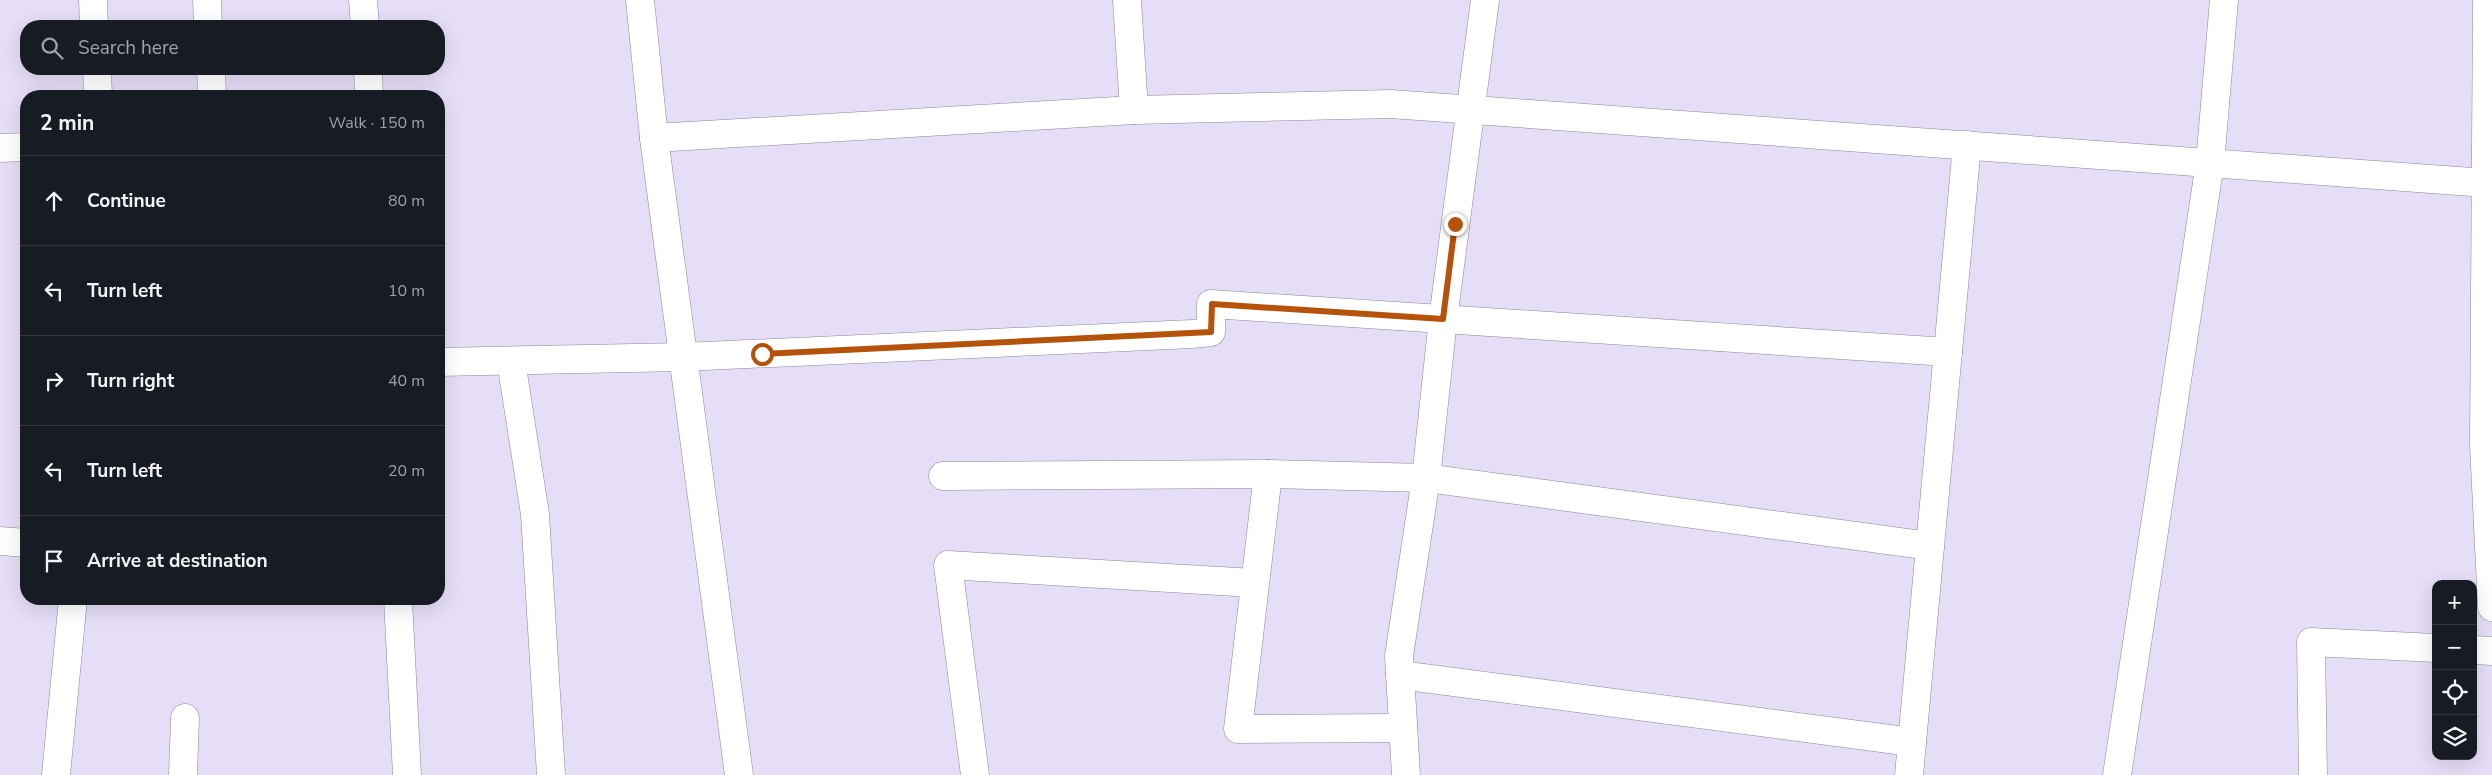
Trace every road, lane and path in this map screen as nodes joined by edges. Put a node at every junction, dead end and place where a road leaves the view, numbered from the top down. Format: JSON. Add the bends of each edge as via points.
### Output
{"nodes":[{"id":1,"x":93,"y":0,"type":"edge"},
{"id":2,"x":207,"y":0,"type":"edge"},
{"id":3,"x":363,"y":0,"type":"edge"},
{"id":4,"x":640,"y":0,"type":"edge"},
{"id":5,"x":1127,"y":0,"type":"edge"},
{"id":6,"x":1485,"y":0,"type":"edge"},
{"id":7,"x":2224,"y":0,"type":"edge"},
{"id":8,"x":2487,"y":0,"type":"edge"},
{"id":9,"x":94,"y":20,"type":"edge"},
{"id":10,"x":208,"y":20,"type":"edge"},
{"id":11,"x":365,"y":20,"type":"edge"},
{"id":12,"x":97,"y":75,"type":"edge"},
{"id":13,"x":211,"y":75,"type":"edge"},
{"id":14,"x":368,"y":75,"type":"edge"},
{"id":15,"x":98,"y":90,"type":"edge"},
{"id":16,"x":212,"y":90,"type":"edge"},
{"id":17,"x":370,"y":90,"type":"edge"},
{"id":18,"x":1134,"y":110,"type":"junction"},
{"id":19,"x":1470,"y":110,"type":"junction"},
{"id":20,"x":654,"y":138,"type":"junction"},
{"id":21,"x":1967,"y":145,"type":"junction"},
{"id":22,"x":20,"y":147,"type":"edge"},
{"id":23,"x":0,"y":148,"type":"edge"},
{"id":24,"x":2210,"y":163,"type":"junction"},
{"id":25,"x":2486,"y":183,"type":"junction"},
{"id":26,"x":1443,"y":319,"type":"junction"},
{"id":27,"x":1948,"y":352,"type":"junction"},
{"id":28,"x":683,"y":357,"type":"junction"},
{"id":29,"x":511,"y":361,"type":"junction"},
{"id":30,"x":445,"y":362,"type":"edge"},
{"id":31,"x":2488,"y":362,"type":"edge"},
{"id":32,"x":1268,"y":474,"type":"junction"},
{"id":33,"x":943,"y":476,"type":"dead end"},
{"id":34,"x":1426,"y":478,"type":"junction"},
{"id":35,"x":0,"y":541,"type":"edge"},
{"id":36,"x":20,"y":543,"type":"edge"},
{"id":37,"x":1930,"y":546,"type":"junction"},
{"id":38,"x":1254,"y":583,"type":"junction"},
{"id":39,"x":72,"y":605,"type":"edge"},
{"id":40,"x":398,"y":605,"type":"edge"},
{"id":41,"x":2492,"y":607,"type":"edge"},
{"id":42,"x":2432,"y":648,"type":"edge"},
{"id":43,"x":2477,"y":650,"type":"edge"},
{"id":44,"x":2492,"y":651,"type":"edge"},
{"id":45,"x":1400,"y":675,"type":"junction"},
{"id":46,"x":185,"y":718,"type":"dead end"},
{"id":47,"x":1403,"y":728,"type":"junction"},
{"id":48,"x":1912,"y":742,"type":"junction"},
{"id":49,"x":56,"y":775,"type":"edge"},
{"id":50,"x":183,"y":775,"type":"edge"},
{"id":51,"x":406,"y":775,"type":"edge"},
{"id":52,"x":551,"y":775,"type":"edge"},
{"id":53,"x":739,"y":775,"type":"edge"},
{"id":54,"x":974,"y":775,"type":"edge"},
{"id":55,"x":1406,"y":775,"type":"edge"},
{"id":56,"x":1909,"y":775,"type":"edge"},
{"id":57,"x":2118,"y":775,"type":"edge"},
{"id":58,"x":2313,"y":775,"type":"edge"}],
"edges":[{"from":1,"to":9,"type":"street"},
{"from":2,"to":10,"type":"street"},
{"from":3,"to":11,"type":"street"},
{"from":4,"to":20,"type":"street"},
{"from":5,"to":18,"type":"street"},
{"from":6,"to":19,"type":"street"},
{"from":7,"to":24,"type":"street"},
{"from":8,"to":25,"type":"street"},
{"from":12,"to":15,"type":"street"},
{"from":13,"to":16,"type":"street"},
{"from":14,"to":17,"type":"street"},
{"from":18,"to":19,"type":"street","via":[[1391,104]]},
{"from":18,"to":20,"type":"street"},
{"from":19,"to":21,"type":"street"},
{"from":19,"to":26,"type":"street"},
{"from":20,"to":28,"type":"street"},
{"from":21,"to":24,"type":"street"},
{"from":21,"to":27,"type":"street"},
{"from":22,"to":23,"type":"street"},
{"from":24,"to":25,"type":"street"},
{"from":24,"to":57,"type":"street"},
{"from":25,"to":31,"type":"street"},
{"from":26,"to":27,"type":"street"},
{"from":26,"to":28,"type":"street","via":[[1212,304],[1211,332]]},
{"from":26,"to":34,"type":"street"},
{"from":27,"to":37,"type":"street"},
{"from":28,"to":29,"type":"street"},
{"from":28,"to":53,"type":"street"},
{"from":29,"to":30,"type":"street"},
{"from":29,"to":52,"type":"street","via":[[535,514]]},
{"from":31,"to":41,"type":"street","via":[[2484,445]]},
{"from":32,"to":33,"type":"street"},
{"from":32,"to":34,"type":"street"},
{"from":32,"to":38,"type":"street"},
{"from":34,"to":37,"type":"street"},
{"from":34,"to":45,"type":"street","via":[[1399,656]]},
{"from":35,"to":36,"type":"street"},
{"from":37,"to":48,"type":"street"},
{"from":38,"to":47,"type":"street","via":[[1238,729]]},
{"from":38,"to":54,"type":"street","via":[[948,565]]},
{"from":39,"to":49,"type":"street"},
{"from":40,"to":51,"type":"street"},
{"from":42,"to":58,"type":"street","via":[[2312,642]]},
{"from":43,"to":44,"type":"street"},
{"from":45,"to":47,"type":"street"},
{"from":45,"to":48,"type":"street"},
{"from":46,"to":50,"type":"street"},
{"from":47,"to":55,"type":"street"},
{"from":48,"to":56,"type":"street"}]}
